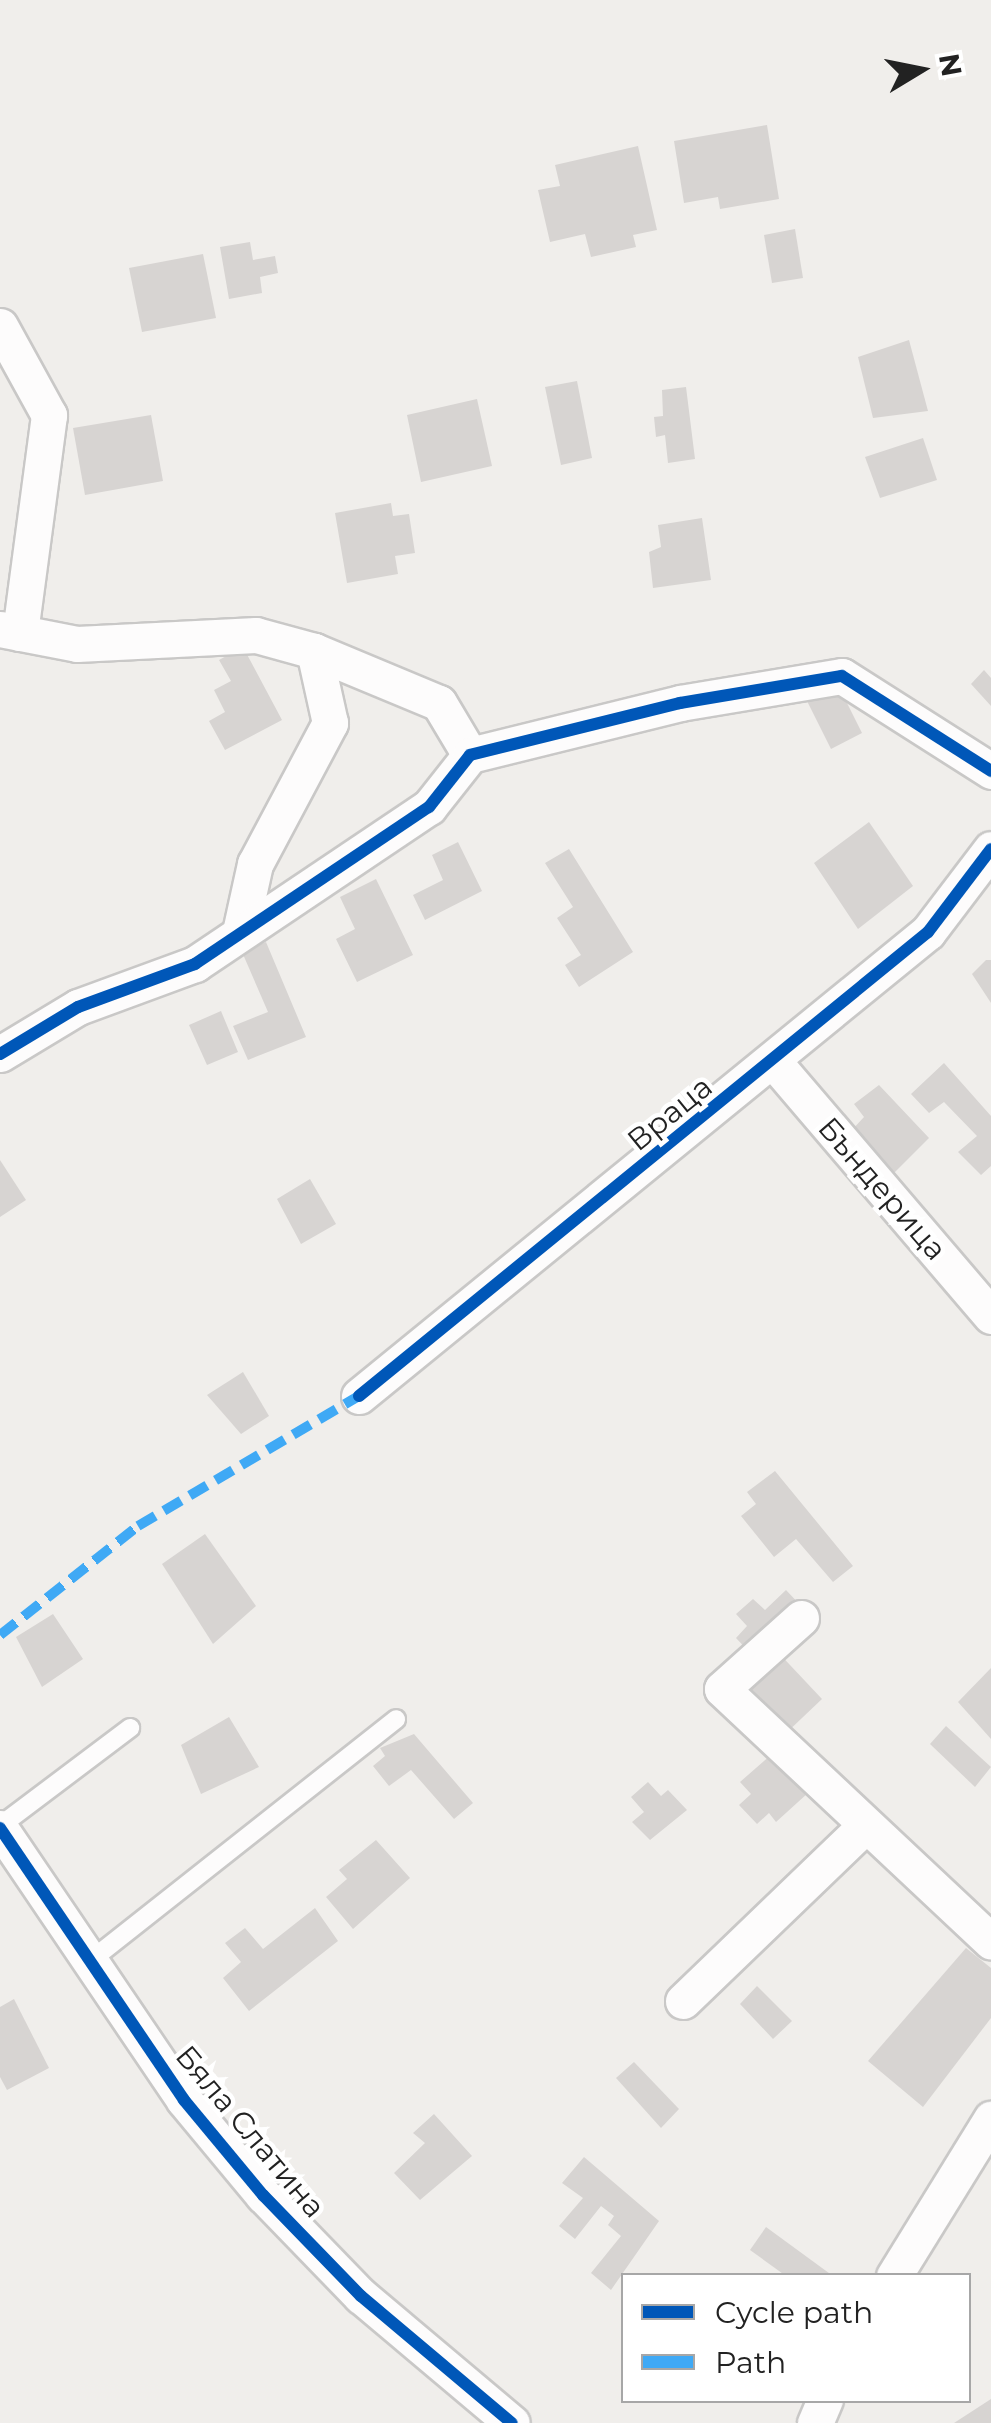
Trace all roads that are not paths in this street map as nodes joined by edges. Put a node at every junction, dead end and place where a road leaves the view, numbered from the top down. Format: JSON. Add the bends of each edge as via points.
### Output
{"nodes":[{"id":1,"x":0,"y":326,"type":"edge"},
{"id":2,"x":10,"y":631,"type":"edge"},
{"id":3,"x":314,"y":651,"type":"junction"},
{"id":4,"x":470,"y":755,"type":"junction"},
{"id":5,"x":991,"y":771,"type":"edge"},
{"id":6,"x":991,"y":849,"type":"edge"},
{"id":7,"x":240,"y":932,"type":"junction"},
{"id":8,"x":0,"y":1054,"type":"edge"},
{"id":9,"x":774,"y":1062,"type":"junction"},
{"id":10,"x":991,"y":1316,"type":"edge"},
{"id":11,"x":359,"y":1396,"type":"dead end"},
{"id":12,"x":801,"y":1618,"type":"dead end"},
{"id":13,"x":396,"y":1719,"type":"dead end"},
{"id":14,"x":130,"y":1728,"type":"dead end"},
{"id":15,"x":864,"y":1826,"type":"junction"},
{"id":16,"x":0,"y":1827,"type":"edge"},
{"id":17,"x":991,"y":1942,"type":"edge"},
{"id":18,"x":90,"y":1961,"type":"junction"},
{"id":19,"x":683,"y":2001,"type":"dead end"},
{"id":20,"x":991,"y":2119,"type":"edge"},
{"id":21,"x":896,"y":2273,"type":"edge"},
{"id":22,"x":512,"y":2423,"type":"edge"}],
"edges":[{"from":1,"to":2,"type":"street","via":[[50,414]]},
{"from":2,"to":3,"type":"street","via":[[77,644],[256,635]]},
{"from":3,"to":4,"type":"street","via":[[439,703]]},
{"from":3,"to":7,"type":"street","via":[[330,723],[255,864]]},
{"from":4,"to":5,"type":"street","via":[[680,703],[842,676]]},
{"from":4,"to":7,"type":"street","via":[[429,807]]},
{"from":6,"to":9,"type":"street","name":"Враца","via":[[928,932]]},
{"from":7,"to":8,"type":"street","via":[[195,964],[78,1007]]},
{"from":9,"to":10,"type":"street","name":"Бъндерица"},
{"from":9,"to":11,"type":"street","name":"Враца"},
{"from":12,"to":15,"type":"street","via":[[722,1690]]},
{"from":13,"to":18,"type":"lane"},
{"from":14,"to":16,"type":"lane"},
{"from":15,"to":17,"type":"street"},
{"from":15,"to":19,"type":"street"},
{"from":16,"to":18,"type":"street","name":"Бяла Слатина"},
{"from":18,"to":22,"type":"street","name":"Бяла Слатина","via":[[184,2100],[263,2196],[361,2296]]},
{"from":20,"to":21,"type":"street"}]}
